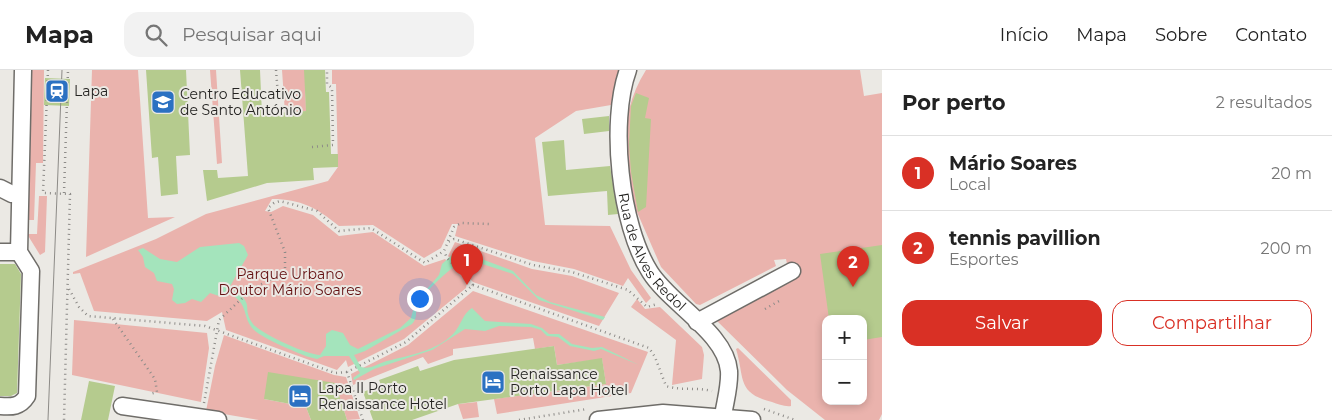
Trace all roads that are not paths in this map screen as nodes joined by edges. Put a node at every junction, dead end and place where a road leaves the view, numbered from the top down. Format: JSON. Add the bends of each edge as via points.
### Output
{"nodes":[{"id":1,"x":23,"y":70,"type":"edge"},
{"id":2,"x":628,"y":70,"type":"edge"},
{"id":3,"x":0,"y":252,"type":"edge"},
{"id":4,"x":19,"y":252,"type":"junction"},
{"id":5,"x":792,"y":271,"type":"dead end"},
{"id":6,"x":697,"y":322,"type":"junction"},
{"id":7,"x":0,"y":406,"type":"edge"},
{"id":8,"x":122,"y":406,"type":"dead end"},
{"id":9,"x":723,"y":416,"type":"junction"},
{"id":10,"x":208,"y":419,"type":"edge"},
{"id":11,"x":603,"y":419,"type":"edge"},
{"id":12,"x":752,"y":420,"type":"edge"}],
"edges":[{"from":1,"to":4,"type":"street"},
{"from":2,"to":6,"type":"street","name":"Rua de Alves Redol","via":[[618,104],[617,126],[629,218],[650,273]]},
{"from":3,"to":4,"type":"street"},
{"from":4,"to":7,"type":"street","via":[[31,271],[27,396],[23,403],[14,407]]},
{"from":5,"to":6,"type":"street"},
{"from":6,"to":9,"type":"street","name":"Rua de Alves Redol","via":[[727,359],[729,373]]},
{"from":8,"to":10,"type":"street"},
{"from":9,"to":11,"type":"street","via":[[663,413]]},
{"from":9,"to":12,"type":"street"}]}
